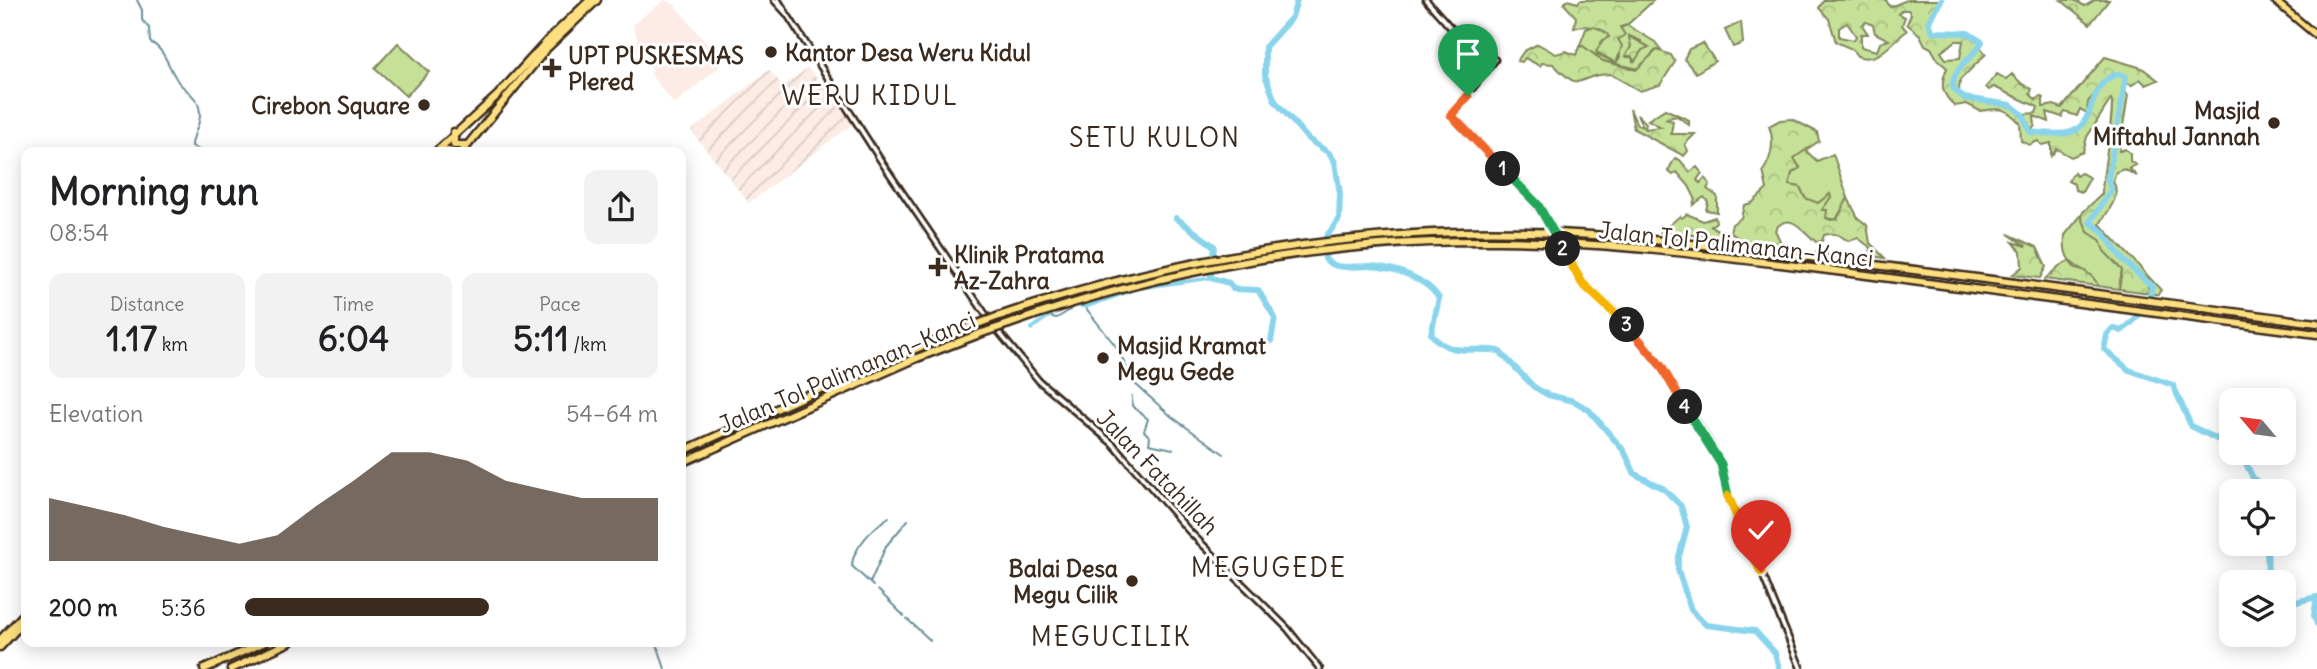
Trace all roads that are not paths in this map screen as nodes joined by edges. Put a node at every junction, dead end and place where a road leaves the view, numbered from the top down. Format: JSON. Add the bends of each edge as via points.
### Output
{"nodes":[{"id":1,"x":590,"y":0,"type":"edge"},
{"id":2,"x":597,"y":0,"type":"edge"},
{"id":3,"x":776,"y":0,"type":"edge"},
{"id":4,"x":1426,"y":0,"type":"edge"},
{"id":5,"x":2274,"y":0,"type":"edge"},
{"id":6,"x":2317,"y":36,"type":"edge"},
{"id":7,"x":454,"y":132,"type":"junction"},
{"id":8,"x":469,"y":145,"type":"joint"},
{"id":9,"x":441,"y":147,"type":"edge"},
{"id":10,"x":986,"y":315,"type":"dead end"},
{"id":11,"x":2317,"y":323,"type":"edge"},
{"id":12,"x":998,"y":331,"type":"dead end"},
{"id":13,"x":2317,"y":334,"type":"edge"},
{"id":14,"x":686,"y":450,"type":"edge"},
{"id":15,"x":686,"y":461,"type":"edge"},
{"id":16,"x":21,"y":617,"type":"edge"},
{"id":17,"x":21,"y":623,"type":"edge"},
{"id":18,"x":0,"y":640,"type":"edge"},
{"id":19,"x":0,"y":646,"type":"edge"},
{"id":20,"x":254,"y":647,"type":"edge"},
{"id":21,"x":279,"y":647,"type":"edge"},
{"id":22,"x":204,"y":669,"type":"edge"},
{"id":23,"x":230,"y":669,"type":"edge"},
{"id":24,"x":1320,"y":669,"type":"edge"},
{"id":25,"x":1801,"y":669,"type":"edge"}],
"edges":[{"from":1,"to":7,"type":"highway","via":[[498,95]]},
{"from":2,"to":8,"type":"highway","via":[[547,48]]},
{"from":3,"to":10,"type":"street"},
{"from":4,"to":25,"type":"street","bridge":true,"via":[[1457,33],[1495,60],[1451,115],[1522,186],[1582,283],[1621,317],[1661,366],[1710,443],[1721,464],[1731,506]]},
{"from":5,"to":6,"type":"main road"},
{"from":7,"to":8,"type":"highway","via":[[454,145]]},
{"from":7,"to":9,"type":"highway"},
{"from":11,"to":14,"type":"highway","name":"Jalan Tol Palimanan–Kanci","bridge":true,"via":[[1871,264],[1577,234],[1417,233],[1223,257],[1075,291],[856,373]]},
{"from":12,"to":24,"type":"street","name":"Jalan Fatahillah","via":[[1041,383],[1113,443]]},
{"from":13,"to":15,"type":"highway","name":"Jalan Tol Palimanan–Kanci","bridge":true,"via":[[1674,251],[1499,241],[1341,249],[1222,267],[1127,288],[1009,324],[917,358]]},
{"from":16,"to":18,"type":"highway"},
{"from":17,"to":19,"type":"highway"},
{"from":20,"to":22,"type":"highway"},
{"from":21,"to":23,"type":"highway"}]}
